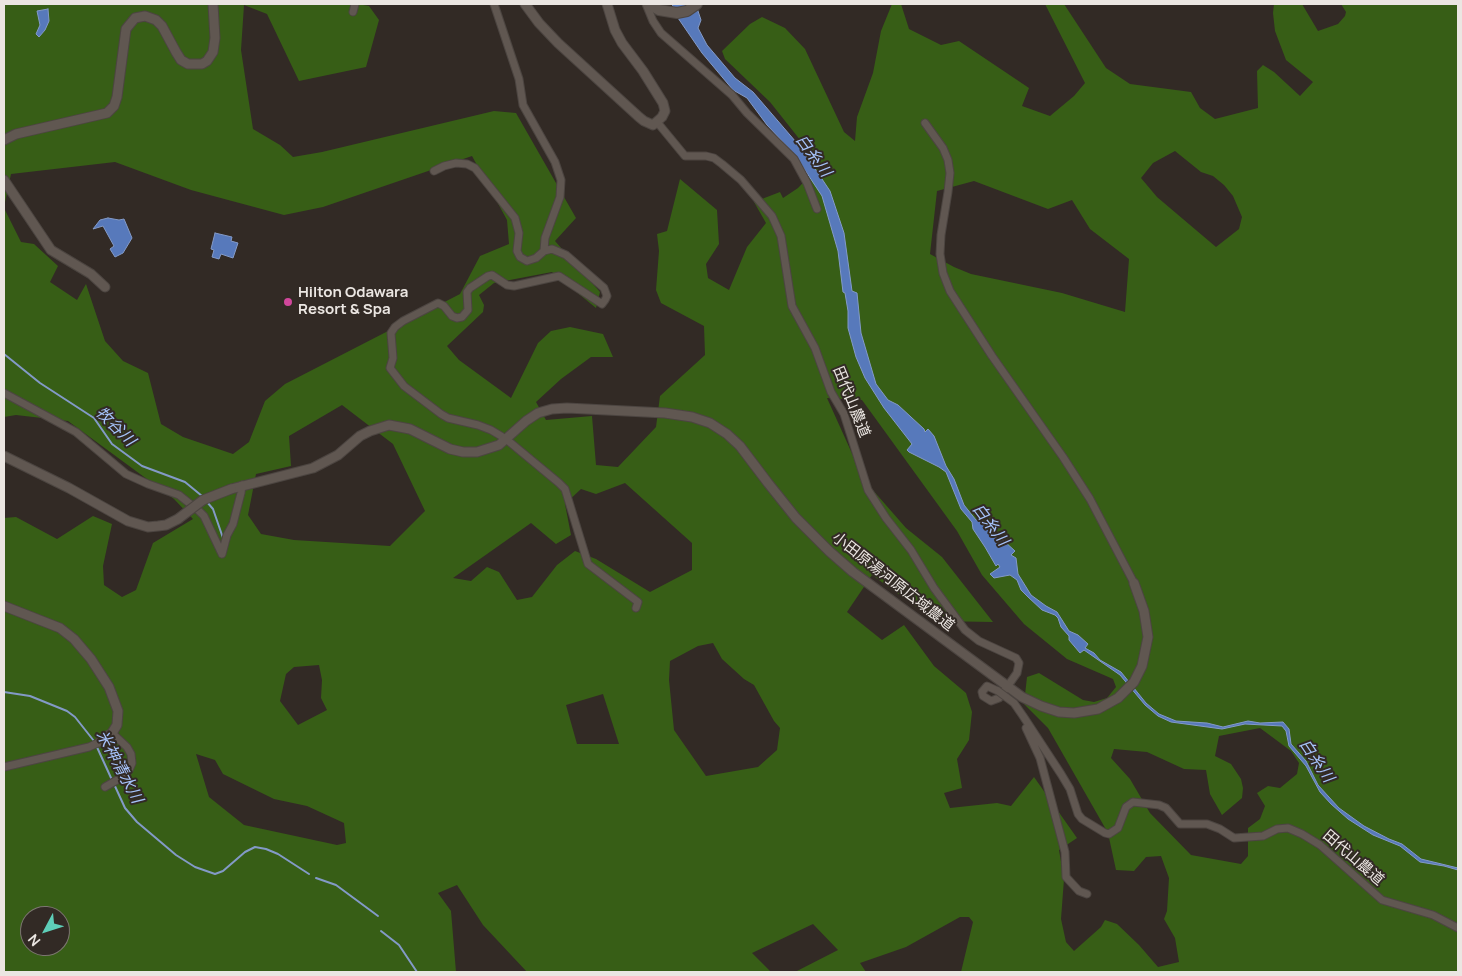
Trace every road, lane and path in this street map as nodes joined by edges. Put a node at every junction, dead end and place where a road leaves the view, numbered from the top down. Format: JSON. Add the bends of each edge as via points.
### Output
{"nodes":[{"id":1,"x":213,"y":4,"type":"edge"},
{"id":2,"x":494,"y":4,"type":"edge"},
{"id":3,"x":525,"y":4,"type":"edge"},
{"id":4,"x":607,"y":4,"type":"edge"},
{"id":5,"x":648,"y":4,"type":"edge"},
{"id":6,"x":697,"y":4,"type":"edge"},
{"id":7,"x":657,"y":122,"type":"junction"},
{"id":8,"x":925,"y":123,"type":"dead end"},
{"id":9,"x":4,"y":140,"type":"edge"},
{"id":10,"x":434,"y":172,"type":"dead end"},
{"id":11,"x":4,"y":180,"type":"edge"},
{"id":12,"x":817,"y":209,"type":"dead end"},
{"id":13,"x":544,"y":251,"type":"junction"},
{"id":14,"x":106,"y":288,"type":"dead end"},
{"id":15,"x":4,"y":393,"type":"edge"},
{"id":16,"x":506,"y":440,"type":"junction"},
{"id":17,"x":4,"y":456,"type":"edge"},
{"id":18,"x":242,"y":486,"type":"junction"},
{"id":19,"x":1134,"y":583,"type":"joint"},
{"id":20,"x":4,"y":606,"type":"edge"},
{"id":21,"x":636,"y":608,"type":"dead end"},
{"id":22,"x":1008,"y":686,"type":"junction"},
{"id":23,"x":1023,"y":716,"type":"junction"},
{"id":24,"x":112,"y":733,"type":"junction"},
{"id":25,"x":100,"y":742,"type":"joint"},
{"id":26,"x":4,"y":767,"type":"edge"},
{"id":27,"x":107,"y":786,"type":"dead end"},
{"id":28,"x":1087,"y":894,"type":"dead end"},
{"id":29,"x":1458,"y":928,"type":"edge"}],
"edges":[{"from":1,"to":9,"type":"street","via":[[215,38],[213,52],[207,61],[196,65],[181,60],[156,20],[145,16],[135,18],[126,29],[117,97],[107,113],[16,134]]},
{"from":2,"to":13,"type":"street","via":[[519,79],[523,105],[555,162],[561,180],[560,197],[545,238]]},
{"from":3,"to":7,"type":"street","via":[[558,43],[639,118],[649,124]]},
{"from":4,"to":7,"type":"street","via":[[622,43],[663,103],[665,112]]},
{"from":5,"to":6,"type":"main road","via":[[669,13],[683,12]]},
{"from":5,"to":12,"type":"street","via":[[661,33],[732,95],[794,159]]},
{"from":7,"to":22,"type":"street","name":"田代山農道","via":[[686,156],[706,156],[722,164],[741,180],[772,216],[781,236],[792,306],[844,414],[868,490],[966,630],[979,642],[1016,658],[1019,668]]},
{"from":8,"to":19,"type":"street","name":"小田原湯河原広域農道","via":[[943,148],[949,166],[940,254],[942,272],[950,291],[1090,499]]},
{"from":10,"to":13,"type":"street","via":[[456,163],[475,168],[515,218],[519,233],[516,251],[520,257],[527,261]]},
{"from":11,"to":14,"type":"street","via":[[51,250],[91,274]]},
{"from":13,"to":16,"type":"street","via":[[552,249],[566,255],[604,288],[607,296],[602,304],[559,276],[514,286],[492,275],[467,292],[468,310],[462,317],[452,316],[438,304],[402,321],[391,333],[393,358],[390,368],[404,386],[448,418],[478,425]]},
{"from":15,"to":18,"type":"street","via":[[76,432],[126,474],[179,495],[204,516],[222,554]]},
{"from":16,"to":18,"type":"street","name":"小田原湯河原広域農道","via":[[486,450],[463,452],[410,429],[377,427],[360,436],[338,455],[313,468]]},
{"from":16,"to":21,"type":"street","via":[[564,489],[588,564],[638,602]]},
{"from":16,"to":22,"type":"street","name":"小田原湯河原広域農道","via":[[526,421],[552,409],[665,413],[692,417],[710,424],[740,446],[796,518],[829,551]]},
{"from":17,"to":18,"type":"street","name":"小田原湯河原広域農道","bridge":true,"via":[[128,521],[148,527],[166,525],[203,500]]},
{"from":19,"to":22,"type":"street","name":"小田原湯河原広域農道","via":[[1144,611],[1148,637],[1142,666],[1118,698],[1086,712],[1059,712],[1041,706]]},
{"from":20,"to":24,"type":"street","via":[[60,628],[83,648],[114,698],[118,718]]},
{"from":22,"to":23,"type":"street","name":"田代山農道","bridge":true,"via":[[995,700],[983,696],[987,686],[998,691],[1006,697],[1014,703]]},
{"from":23,"to":28,"type":"street","via":[[1040,758],[1064,852],[1066,878]]},
{"from":23,"to":29,"type":"street","name":"田代山農道","via":[[1070,789],[1078,814],[1105,833],[1118,828],[1126,807],[1133,802],[1166,808],[1180,824],[1207,824],[1234,838],[1263,836],[1288,828],[1320,845],[1382,900],[1433,915]]},
{"from":24,"to":25,"type":"street"},
{"from":24,"to":27,"type":"street","via":[[121,740],[132,759],[131,768],[124,776]]},
{"from":25,"to":26,"type":"street","via":[[89,748]]}]}
